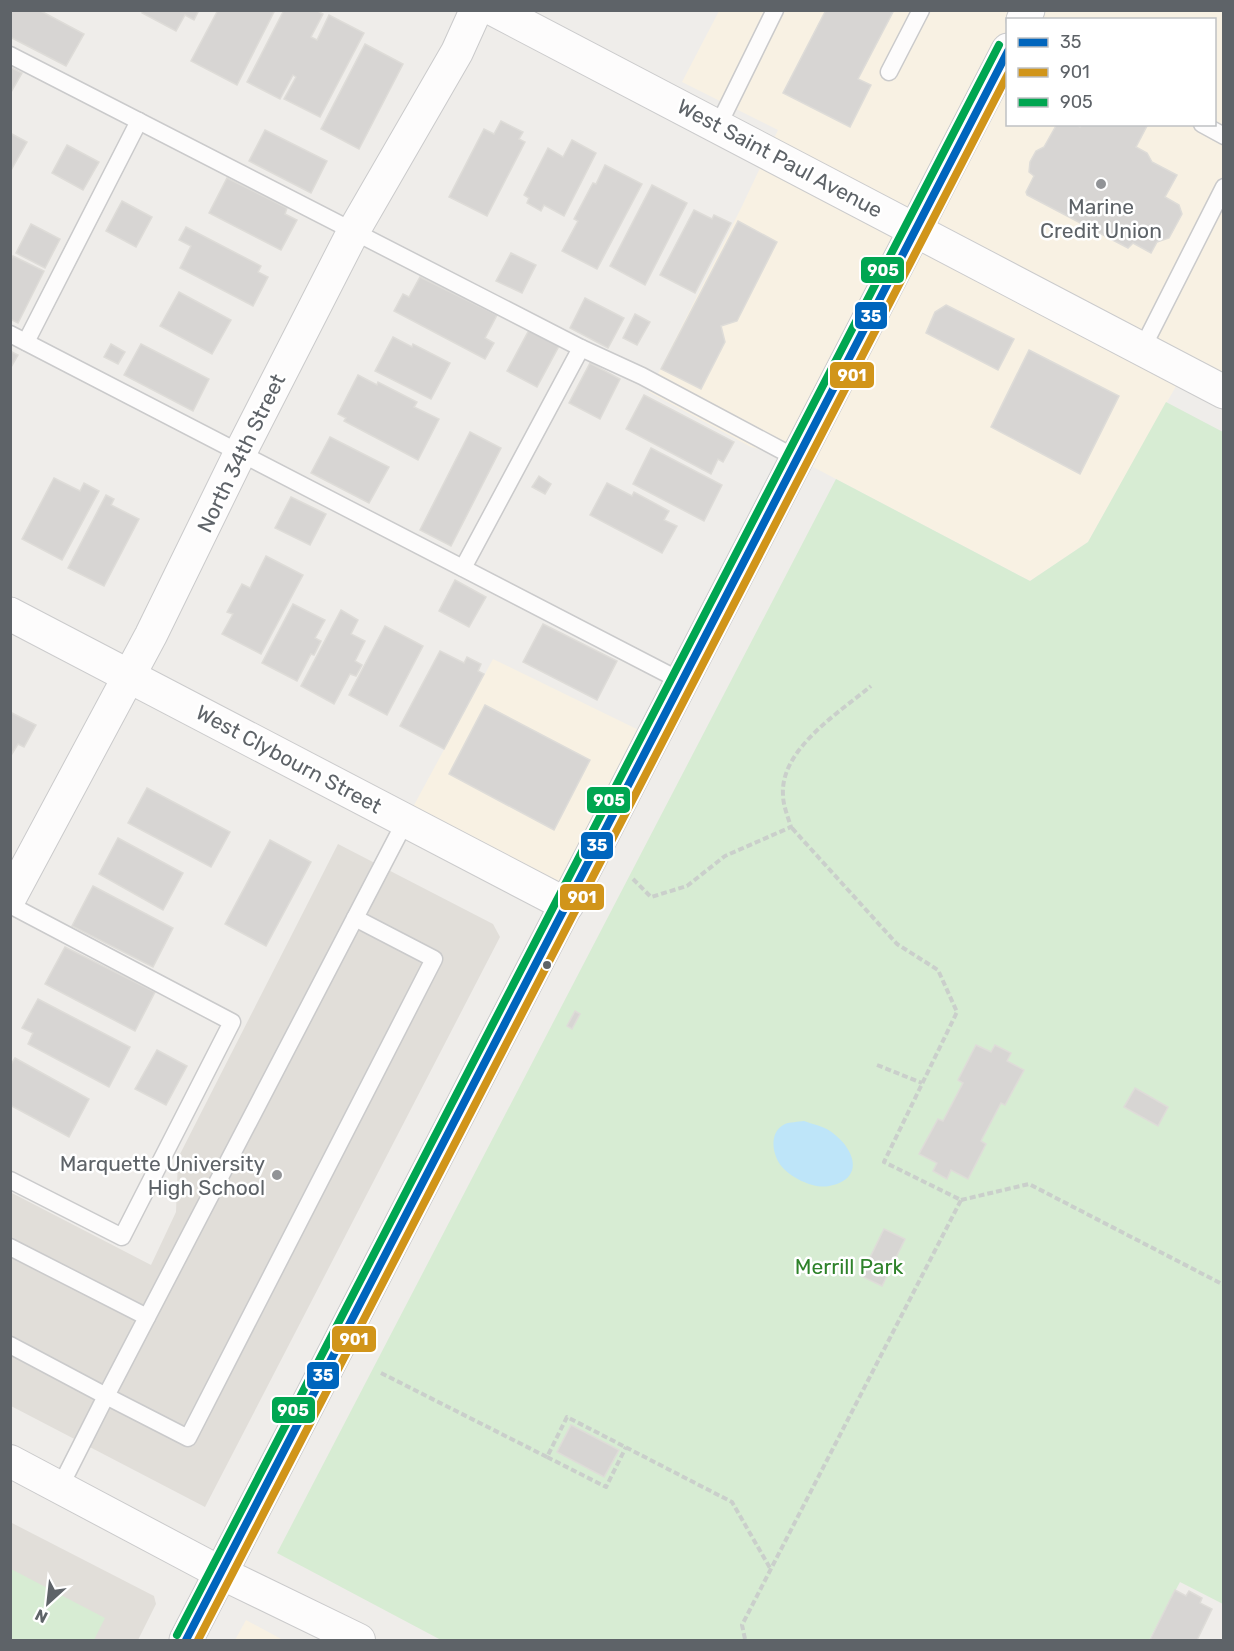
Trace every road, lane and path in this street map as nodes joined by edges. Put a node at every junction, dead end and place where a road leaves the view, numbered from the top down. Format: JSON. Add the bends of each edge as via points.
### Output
{"nodes":[{"id":1,"x":477,"y":10,"type":"edge"},
{"id":2,"x":495,"y":10,"type":"edge"},
{"id":3,"x":775,"y":10,"type":"edge"},
{"id":4,"x":921,"y":10,"type":"edge"},
{"id":5,"x":1006,"y":54,"type":"edge"},
{"id":6,"x":10,"y":55,"type":"edge"},
{"id":7,"x":889,"y":72,"type":"dead end"},
{"id":8,"x":139,"y":122,"type":"junction"},
{"id":9,"x":718,"y":126,"type":"junction"},
{"id":10,"x":1206,"y":126,"type":"edge"},
{"id":11,"x":1224,"y":136,"type":"edge"},
{"id":12,"x":1224,"y":187,"type":"edge"},
{"id":13,"x":915,"y":229,"type":"junction"},
{"id":14,"x":353,"y":232,"type":"junction"},
{"id":15,"x":10,"y":334,"type":"edge"},
{"id":16,"x":26,"y":342,"type":"junction"},
{"id":17,"x":580,"y":348,"type":"junction"},
{"id":18,"x":1142,"y":349,"type":"junction"},
{"id":19,"x":1224,"y":392,"type":"edge"},
{"id":20,"x":240,"y":453,"type":"junction"},
{"id":21,"x":796,"y":458,"type":"junction"},
{"id":22,"x":463,"y":568,"type":"junction"},
{"id":23,"x":10,"y":614,"type":"edge"},
{"id":24,"x":129,"y":675,"type":"junction"},
{"id":25,"x":681,"y":681,"type":"junction"},
{"id":26,"x":872,"y":686,"type":"dead end"},
{"id":27,"x":405,"y":820,"type":"junction"},
{"id":28,"x":790,"y":827,"type":"junction"},
{"id":29,"x":633,"y":879,"type":"dead end"},
{"id":30,"x":10,"y":898,"type":"edge"},
{"id":31,"x":10,"y":905,"type":"edge"},
{"id":32,"x":567,"y":905,"type":"junction"},
{"id":33,"x":355,"y":918,"type":"junction"},
{"id":34,"x":877,"y":1065,"type":"dead end"},
{"id":35,"x":922,"y":1083,"type":"junction"},
{"id":36,"x":10,"y":1180,"type":"edge"},
{"id":37,"x":961,"y":1200,"type":"junction"},
{"id":38,"x":10,"y":1247,"type":"edge"},
{"id":39,"x":1224,"y":1285,"type":"edge"},
{"id":40,"x":147,"y":1317,"type":"junction"},
{"id":41,"x":10,"y":1345,"type":"edge"},
{"id":42,"x":381,"y":1373,"type":"dead end"},
{"id":43,"x":106,"y":1396,"type":"junction"},
{"id":44,"x":626,"y":1447,"type":"junction"},
{"id":45,"x":547,"y":1457,"type":"junction"},
{"id":46,"x":10,"y":1461,"type":"edge"},
{"id":47,"x":60,"y":1487,"type":"junction"},
{"id":48,"x":771,"y":1568,"type":"junction"},
{"id":49,"x":221,"y":1573,"type":"junction"},
{"id":50,"x":745,"y":1639,"type":"edge"},
{"id":51,"x":186,"y":1641,"type":"edge"},
{"id":52,"x":359,"y":1641,"type":"edge"}],
"edges":[{"from":1,"to":14,"type":"street","name":"North 34th Street","via":[[457,52]]},
{"from":2,"to":9,"type":"main road","name":"West Saint Paul Avenue"},
{"from":3,"to":9,"type":"lane"},
{"from":4,"to":7,"type":"lane"},
{"from":5,"to":13,"type":"main road"},
{"from":6,"to":8,"type":"lane"},
{"from":8,"to":14,"type":"lane"},
{"from":8,"to":16,"type":"lane"},
{"from":9,"to":13,"type":"main road","name":"West Saint Paul Avenue"},
{"from":10,"to":11,"type":"lane"},
{"from":12,"to":18,"type":"lane"},
{"from":13,"to":18,"type":"main road","name":"West Saint Paul Avenue"},
{"from":13,"to":21,"type":"main road"},
{"from":14,"to":17,"type":"lane"},
{"from":14,"to":20,"type":"street","name":"North 34th Street"},
{"from":15,"to":16,"type":"lane"},
{"from":16,"to":20,"type":"lane"},
{"from":17,"to":21,"type":"lane","via":[[642,376]]},
{"from":17,"to":22,"type":"lane"},
{"from":18,"to":19,"type":"main road","name":"West Saint Paul Avenue"},
{"from":20,"to":22,"type":"lane"},
{"from":20,"to":24,"type":"street","name":"North 34th Street"},
{"from":21,"to":25,"type":"main road"},
{"from":22,"to":25,"type":"lane"},
{"from":23,"to":24,"type":"main road","name":"West Clybourn Street"},
{"from":24,"to":27,"type":"main road","name":"West Clybourn Street"},
{"from":24,"to":30,"type":"street","name":"North 34th Street"},
{"from":25,"to":32,"type":"main road"},
{"from":26,"to":28,"type":"path","via":[[808,738],[787,769],[783,795]]},
{"from":27,"to":32,"type":"main road","name":"West Clybourn Street"},
{"from":27,"to":33,"type":"lane"},
{"from":28,"to":29,"type":"path","via":[[725,856],[687,885],[651,897]]},
{"from":28,"to":35,"type":"path","via":[[897,944],[938,970],[957,1012]]},
{"from":31,"to":36,"type":"lane","via":[[232,1022],[122,1237]]},
{"from":32,"to":49,"type":"main road"},
{"from":33,"to":40,"type":"lane"},
{"from":33,"to":43,"type":"lane","via":[[434,959],[188,1438]]},
{"from":34,"to":35,"type":"path"},
{"from":35,"to":37,"type":"path","via":[[884,1162]]},
{"from":37,"to":39,"type":"path","via":[[1029,1184]]},
{"from":37,"to":48,"type":"path"},
{"from":38,"to":40,"type":"lane"},
{"from":40,"to":43,"type":"lane"},
{"from":41,"to":43,"type":"lane"},
{"from":42,"to":45,"type":"path"},
{"from":43,"to":47,"type":"lane"},
{"from":44,"to":45,"type":"path","via":[[567,1417]]},
{"from":44,"to":45,"type":"path","via":[[606,1487]]},
{"from":44,"to":48,"type":"path","via":[[732,1503]]},
{"from":46,"to":47,"type":"street"},
{"from":47,"to":49,"type":"street"},
{"from":48,"to":50,"type":"path","via":[[742,1625]]},
{"from":49,"to":51,"type":"main road"},
{"from":49,"to":52,"type":"street"}]}
